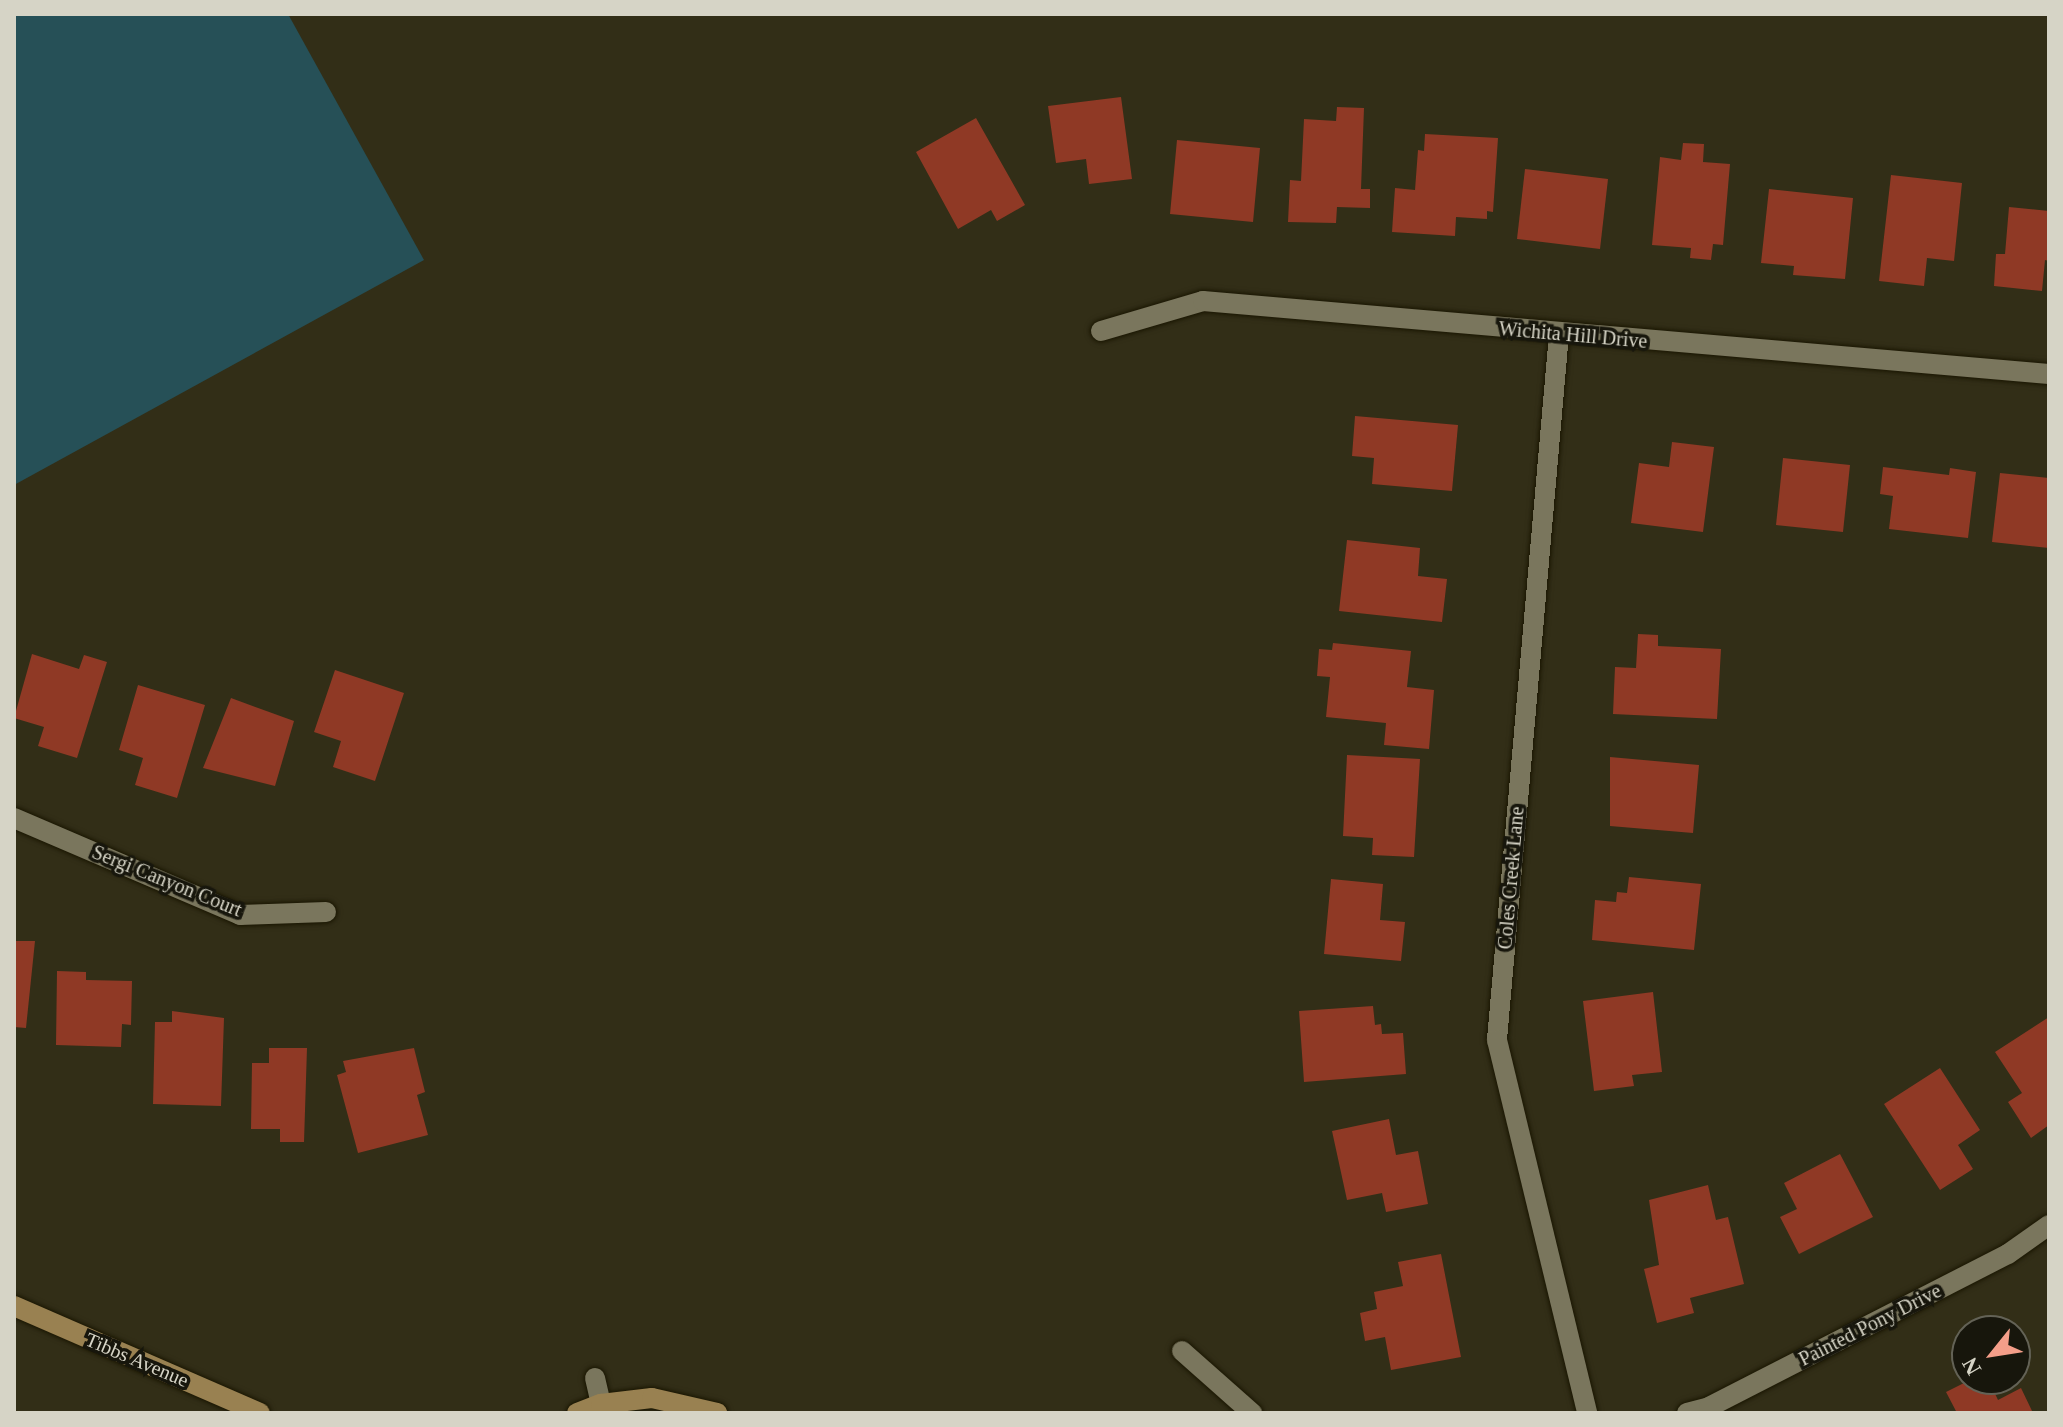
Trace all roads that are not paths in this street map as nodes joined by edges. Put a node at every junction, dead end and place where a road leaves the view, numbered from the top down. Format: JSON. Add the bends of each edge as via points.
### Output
{"nodes":[{"id":1,"x":1101,"y":331,"type":"dead end"},
{"id":2,"x":1559,"y":334,"type":"junction"},
{"id":3,"x":2049,"y":374,"type":"edge"},
{"id":4,"x":14,"y":818,"type":"edge"},
{"id":5,"x":326,"y":912,"type":"dead end"},
{"id":6,"x":2049,"y":1225,"type":"edge"},
{"id":7,"x":14,"y":1306,"type":"edge"},
{"id":8,"x":1182,"y":1351,"type":"dead end"},
{"id":9,"x":595,"y":1378,"type":"dead end"},
{"id":10,"x":601,"y":1404,"type":"junction"},
{"id":11,"x":260,"y":1413,"type":"edge"},
{"id":12,"x":577,"y":1413,"type":"edge"},
{"id":13,"x":717,"y":1413,"type":"edge"},
{"id":14,"x":1252,"y":1413,"type":"edge"},
{"id":15,"x":1587,"y":1413,"type":"edge"},
{"id":16,"x":1687,"y":1413,"type":"edge"}],
"edges":[{"from":1,"to":2,"type":"street","name":"Wichita Hill Drive","via":[[1203,301]]},
{"from":2,"to":3,"type":"street","name":"Wichita Hill Drive"},
{"from":2,"to":15,"type":"street","name":"Coles Creek Lane","via":[[1497,1040]]},
{"from":4,"to":5,"type":"street","name":"Sergi Canyon Court","via":[[240,915]]},
{"from":6,"to":16,"type":"street","name":"Painted Pony Drive","via":[[2008,1254],[1709,1407]]},
{"from":7,"to":11,"type":"street","name":"Tibbs Avenue"},
{"from":8,"to":14,"type":"street"},
{"from":9,"to":10,"type":"street"},
{"from":10,"to":12,"type":"street"},
{"from":10,"to":13,"type":"street","via":[[652,1398]]}]}
